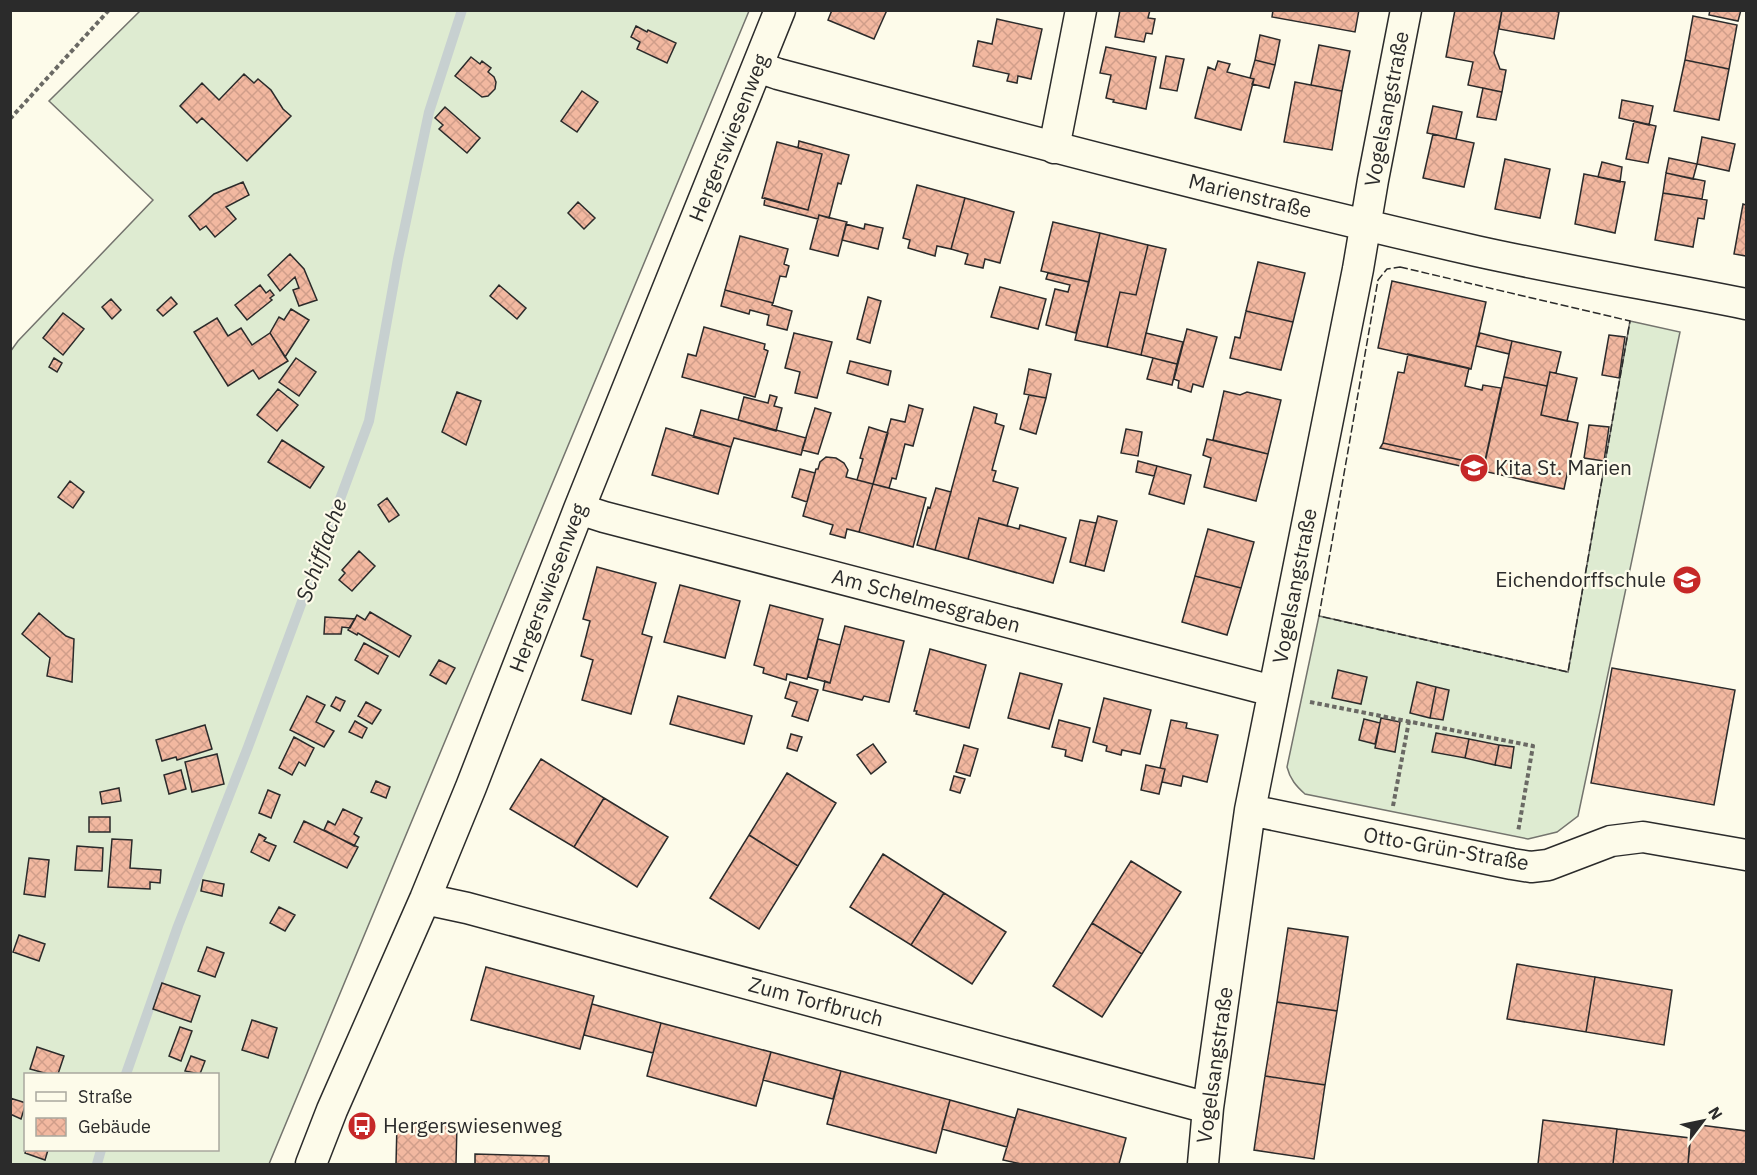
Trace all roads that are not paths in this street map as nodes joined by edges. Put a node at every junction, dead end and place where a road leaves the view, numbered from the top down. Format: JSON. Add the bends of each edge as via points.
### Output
{"nodes":[{"id":1,"x":780,"y":10,"type":"edge"},
{"id":2,"x":1080,"y":10,"type":"edge"},
{"id":3,"x":1406,"y":10,"type":"edge"},
{"id":4,"x":758,"y":67,"type":"junction"},
{"id":5,"x":1054,"y":148,"type":"junction"},
{"id":6,"x":1366,"y":224,"type":"junction"},
{"id":7,"x":1746,"y":304,"type":"edge"},
{"id":8,"x":579,"y":508,"type":"junction"},
{"id":9,"x":1273,"y":691,"type":"junction"},
{"id":10,"x":1250,"y":810,"type":"junction"},
{"id":11,"x":1746,"y":855,"type":"edge"},
{"id":12,"x":425,"y":898,"type":"junction"},
{"id":13,"x":1208,"y":1107,"type":"junction"},
{"id":14,"x":311,"y":1164,"type":"edge"},
{"id":15,"x":1203,"y":1164,"type":"edge"}],
"edges":[{"from":1,"to":4,"type":"street","name":"Hergerswiesenweg"},
{"from":2,"to":5,"type":"street"},
{"from":3,"to":6,"type":"street","name":"Vogelsangstraße"},
{"from":4,"to":5,"type":"street","name":"Marienstraße"},
{"from":4,"to":8,"type":"street","name":"Hergerswiesenweg"},
{"from":5,"to":6,"type":"street","name":"Marienstraße"},
{"from":6,"to":7,"type":"street","name":"Marienstraße"},
{"from":6,"to":9,"type":"street","name":"Vogelsangstraße"},
{"from":8,"to":9,"type":"street","name":"Am Schelmesgraben"},
{"from":8,"to":12,"type":"street","name":"Hergerswiesenweg"},
{"from":9,"to":10,"type":"street","name":"Vogelsangstraße"},
{"from":10,"to":11,"type":"street","name":"Otto-Grün-Straße","via":[[1531,867],[1548,865],[1611,841],[1643,837]]},
{"from":10,"to":13,"type":"street","name":"Vogelsangstraße"},
{"from":12,"to":13,"type":"street","name":"Zum Torfbruch"},
{"from":12,"to":14,"type":"street","name":"Hergerswiesenweg"},
{"from":13,"to":15,"type":"street","name":"Vogelsangstraße"}]}
